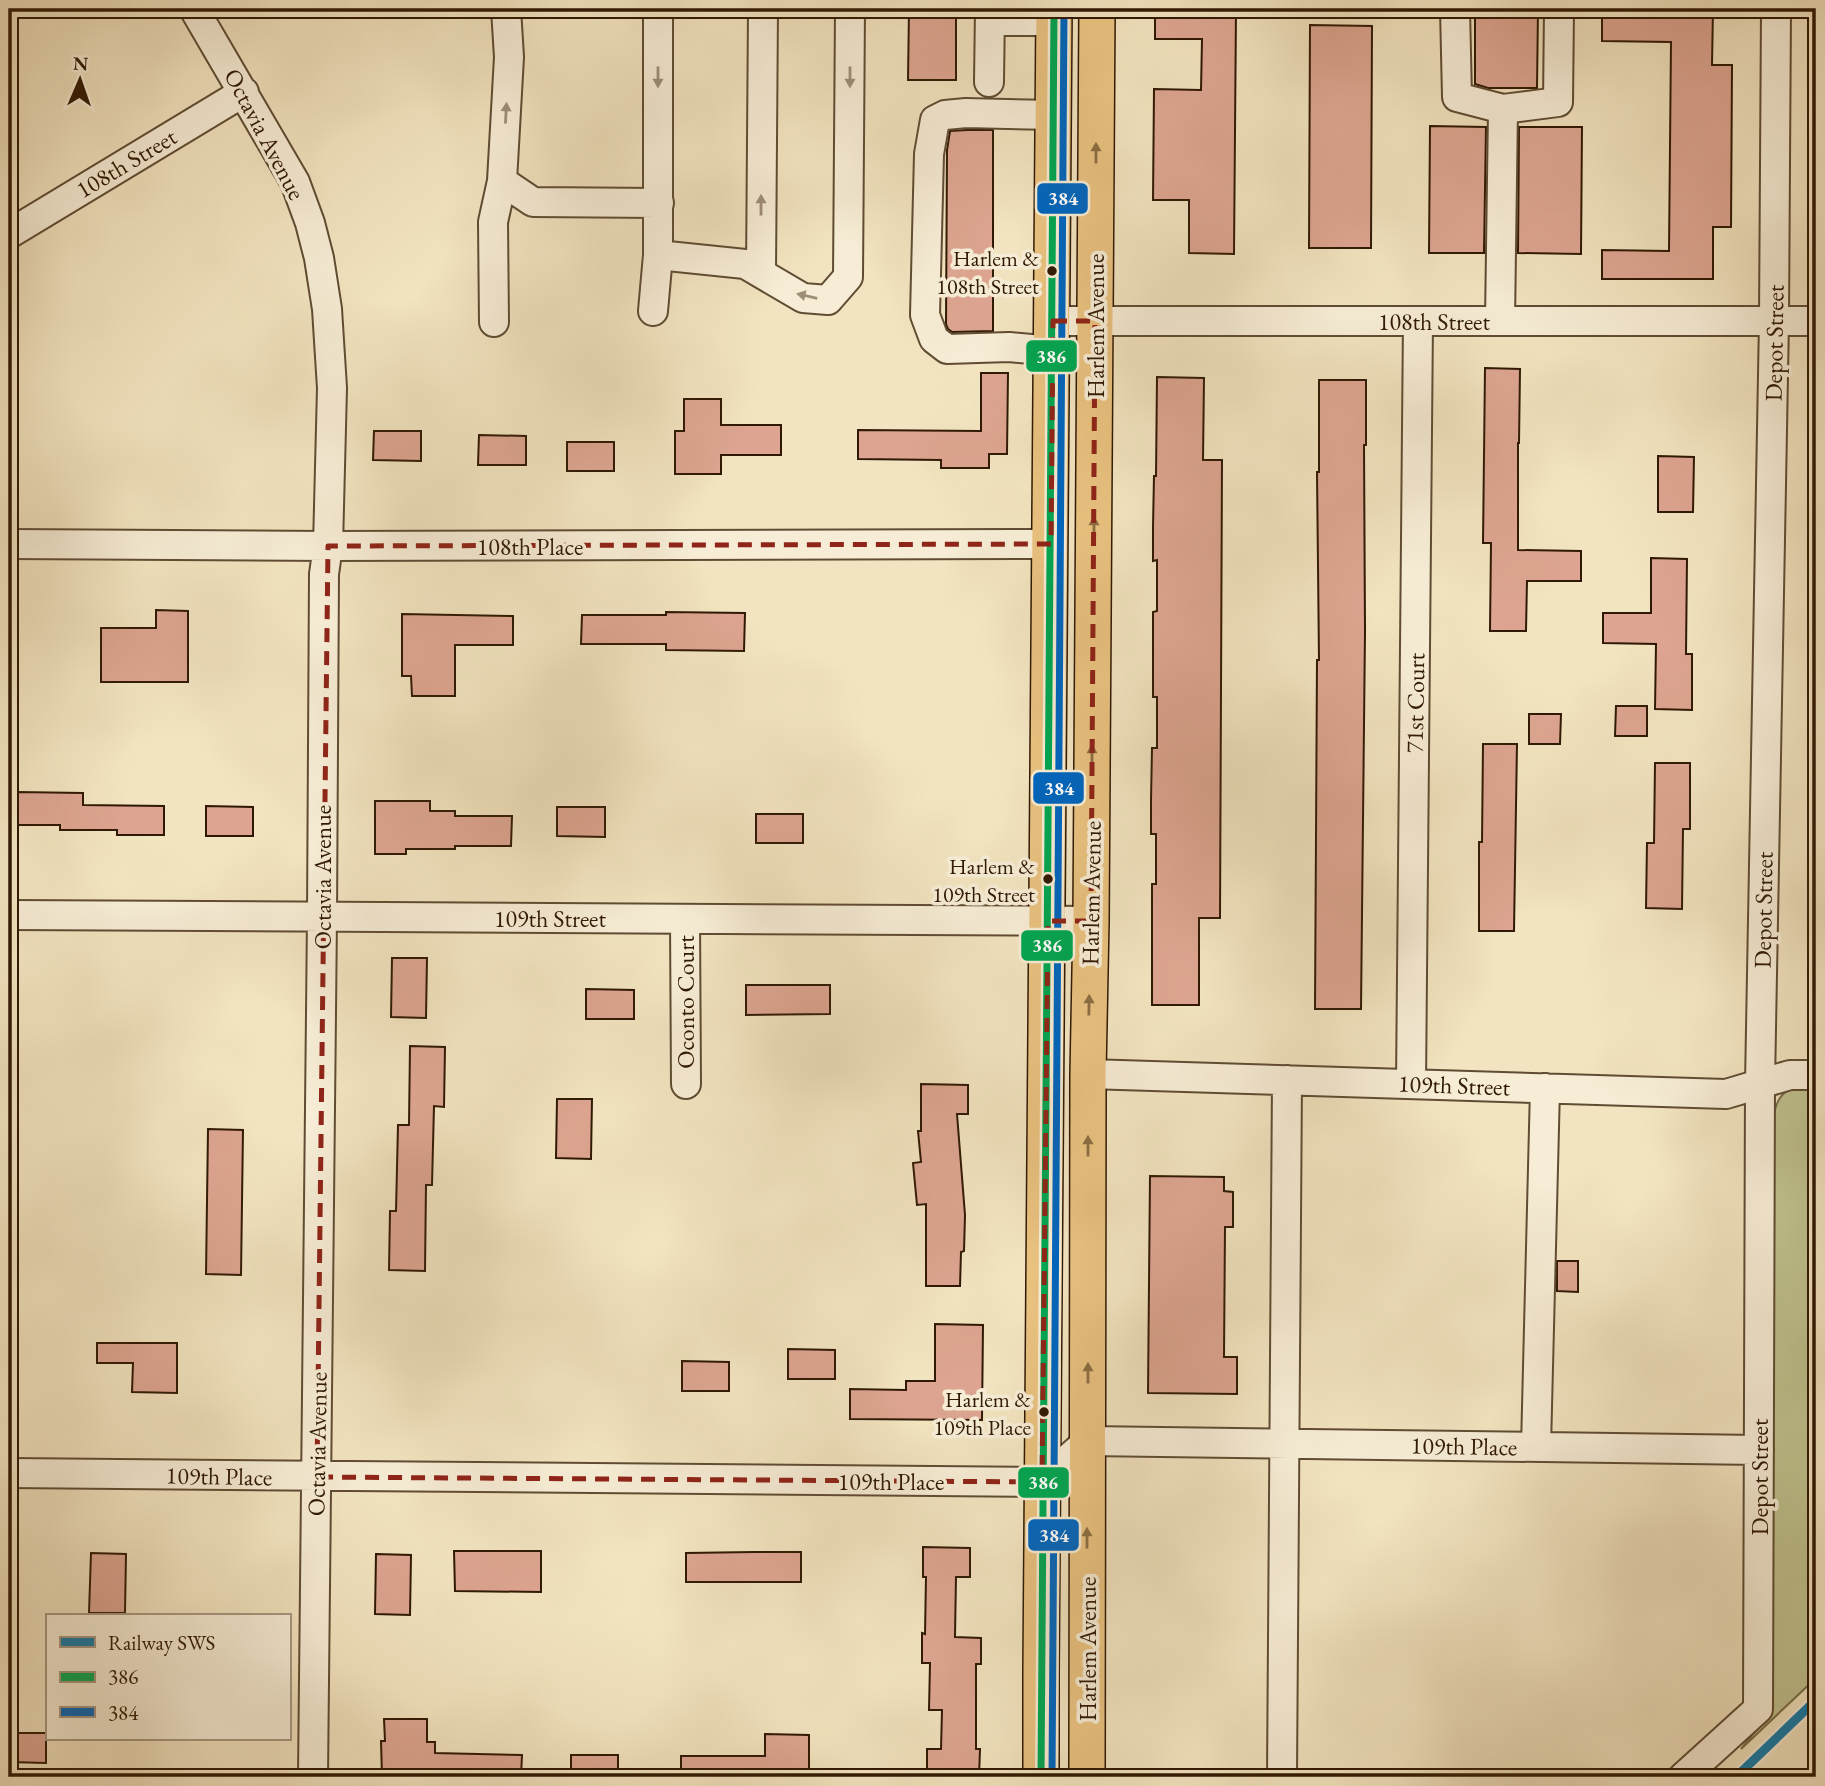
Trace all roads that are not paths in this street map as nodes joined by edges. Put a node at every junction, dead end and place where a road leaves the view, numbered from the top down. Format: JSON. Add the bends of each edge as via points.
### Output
{"nodes":[{"id":1,"x":194,"y":9,"type":"edge"},
{"id":2,"x":506,"y":9,"type":"edge"},
{"id":3,"x":658,"y":9,"type":"edge"},
{"id":4,"x":762,"y":9,"type":"edge"},
{"id":5,"x":850,"y":9,"type":"edge"},
{"id":6,"x":1097,"y":9,"type":"edge"},
{"id":7,"x":1455,"y":9,"type":"edge"},
{"id":8,"x":1559,"y":9,"type":"edge"},
{"id":9,"x":1776,"y":9,"type":"edge"},
{"id":10,"x":990,"y":15,"type":"edge"},
{"id":11,"x":1054,"y":15,"type":"edge"},
{"id":12,"x":989,"y":82,"type":"dead end"},
{"id":13,"x":244,"y":92,"type":"junction"},
{"id":14,"x":1503,"y":109,"type":"junction"},
{"id":15,"x":1054,"y":115,"type":"junction"},
{"id":16,"x":502,"y":181,"type":"junction"},
{"id":17,"x":659,"y":204,"type":"junction"},
{"id":18,"x":9,"y":234,"type":"edge"},
{"id":19,"x":658,"y":255,"type":"junction"},
{"id":20,"x":761,"y":273,"type":"junction"},
{"id":21,"x":653,"y":311,"type":"dead end"},
{"id":22,"x":1095,"y":321,"type":"junction"},
{"id":23,"x":1418,"y":321,"type":"junction"},
{"id":24,"x":1500,"y":321,"type":"junction"},
{"id":25,"x":1774,"y":321,"type":"junction"},
{"id":26,"x":1816,"y":321,"type":"edge"},
{"id":27,"x":494,"y":322,"type":"dead end"},
{"id":28,"x":1053,"y":336,"type":"junction"},
{"id":29,"x":9,"y":544,"type":"edge"},
{"id":30,"x":1051,"y":544,"type":"junction"},
{"id":31,"x":328,"y":546,"type":"junction"},
{"id":32,"x":9,"y":915,"type":"edge"},
{"id":33,"x":322,"y":917,"type":"junction"},
{"id":34,"x":685,"y":919,"type":"junction"},
{"id":35,"x":1048,"y":921,"type":"junction"},
{"id":36,"x":1091,"y":921,"type":"junction"},
{"id":37,"x":1088,"y":1074,"type":"junction"},
{"id":38,"x":1816,"y":1075,"type":"edge"},
{"id":39,"x":1287,"y":1080,"type":"junction"},
{"id":40,"x":1760,"y":1083,"type":"junction"},
{"id":41,"x":686,"y":1084,"type":"dead end"},
{"id":42,"x":1411,"y":1084,"type":"junction"},
{"id":43,"x":1545,"y":1088,"type":"junction"},
{"id":44,"x":1088,"y":1441,"type":"junction"},
{"id":45,"x":1284,"y":1443,"type":"junction"},
{"id":46,"x":1536,"y":1447,"type":"junction"},
{"id":47,"x":1759,"y":1450,"type":"junction"},
{"id":48,"x":9,"y":1474,"type":"edge"},
{"id":49,"x":317,"y":1477,"type":"junction"},
{"id":50,"x":1042,"y":1482,"type":"junction"},
{"id":51,"x":313,"y":1777,"type":"edge"},
{"id":52,"x":1041,"y":1777,"type":"edge"},
{"id":53,"x":1087,"y":1777,"type":"edge"},
{"id":54,"x":1282,"y":1777,"type":"edge"},
{"id":55,"x":1683,"y":1777,"type":"edge"}],
"edges":[{"from":1,"to":13,"type":"street","name":"Octavia Avenue"},
{"from":16,"to":2,"type":"street","one_way":true,"via":[[509,57]]},
{"from":3,"to":17,"type":"street","one_way":true},
{"from":20,"to":4,"type":"street","one_way":true},
{"from":5,"to":20,"type":"street","one_way":true,"via":[[848,277],[828,300],[803,298]]},
{"from":22,"to":6,"type":"main road","name":"Harlem Avenue","one_way":true},
{"from":7,"to":14,"type":"street","via":[[1457,97]]},
{"from":8,"to":14,"type":"street","via":[[1558,102]]},
{"from":9,"to":25,"type":"street","name":"Depot Street"},
{"from":10,"to":11,"type":"street"},
{"from":10,"to":12,"type":"street"},
{"from":11,"to":15,"type":"main road","name":"Harlem Avenue"},
{"from":13,"to":18,"type":"street","name":"108th Street"},
{"from":13,"to":31,"type":"street","name":"Octavia Avenue","via":[[295,182],[319,258],[332,388]]},
{"from":14,"to":24,"type":"street"},
{"from":15,"to":28,"type":"main road","name":"Harlem Avenue"},
{"from":15,"to":28,"type":"street","name":"108th Street","via":[[966,113],[935,120],[929,154],[925,315],[934,338],[947,348],[1009,347]]},
{"from":16,"to":17,"type":"street","via":[[533,202]]},
{"from":16,"to":27,"type":"street","via":[[492,222]]},
{"from":17,"to":19,"type":"street"},
{"from":19,"to":20,"type":"street","via":[[745,264]]},
{"from":19,"to":21,"type":"street"},
{"from":22,"to":23,"type":"street","name":"108th Street"},
{"from":22,"to":28,"type":"street","name":"108th Street"},
{"from":36,"to":22,"type":"main road","name":"Harlem Avenue","one_way":true},
{"from":23,"to":24,"type":"street","name":"108th Street"},
{"from":23,"to":42,"type":"street","name":"71st Court"},
{"from":24,"to":25,"type":"street","name":"108th Street"},
{"from":25,"to":26,"type":"street","name":"108th Street"},
{"from":25,"to":40,"type":"street","name":"Depot Street"},
{"from":28,"to":30,"type":"main road","name":"Harlem Avenue"},
{"from":29,"to":31,"type":"street","name":"108th Place"},
{"from":30,"to":31,"type":"street","name":"108th Place"},
{"from":30,"to":35,"type":"main road","name":"Harlem Avenue"},
{"from":31,"to":33,"type":"street","name":"Octavia Avenue","via":[[324,573]]},
{"from":32,"to":33,"type":"street","name":"109th Street"},
{"from":33,"to":34,"type":"street","name":"109th Street"},
{"from":33,"to":49,"type":"street","name":"Octavia Avenue"},
{"from":34,"to":35,"type":"street","name":"109th Street"},
{"from":34,"to":41,"type":"street","name":"Oconto Court"},
{"from":35,"to":36,"type":"street","name":"109th Street"},
{"from":35,"to":50,"type":"main road","name":"Harlem Avenue"},
{"from":37,"to":36,"type":"main road","name":"Harlem Avenue","one_way":true},
{"from":37,"to":39,"type":"street","name":"109th Street"},
{"from":44,"to":37,"type":"main road","name":"Harlem Avenue","one_way":true},
{"from":38,"to":40,"type":"street","name":"109th Street","via":[[1790,1074]]},
{"from":39,"to":42,"type":"street","name":"109th Street"},
{"from":39,"to":45,"type":"street"},
{"from":40,"to":43,"type":"street","name":"109th Street","via":[[1726,1094]]},
{"from":40,"to":47,"type":"street","name":"Depot Street"},
{"from":42,"to":43,"type":"street","name":"109th Street"},
{"from":43,"to":46,"type":"street"},
{"from":44,"to":45,"type":"street","name":"109th Place"},
{"from":44,"to":50,"type":"street"},
{"from":53,"to":44,"type":"main road","name":"Harlem Avenue","one_way":true},
{"from":45,"to":46,"type":"street","name":"109th Place"},
{"from":45,"to":54,"type":"street"},
{"from":46,"to":47,"type":"street","name":"109th Place"},
{"from":47,"to":55,"type":"street","name":"Depot Street","via":[[1758,1709]]},
{"from":48,"to":49,"type":"street","name":"109th Place"},
{"from":49,"to":50,"type":"street","name":"109th Place"},
{"from":49,"to":51,"type":"street","name":"Octavia Avenue"},
{"from":50,"to":52,"type":"main road","name":"Harlem Avenue"}]}
